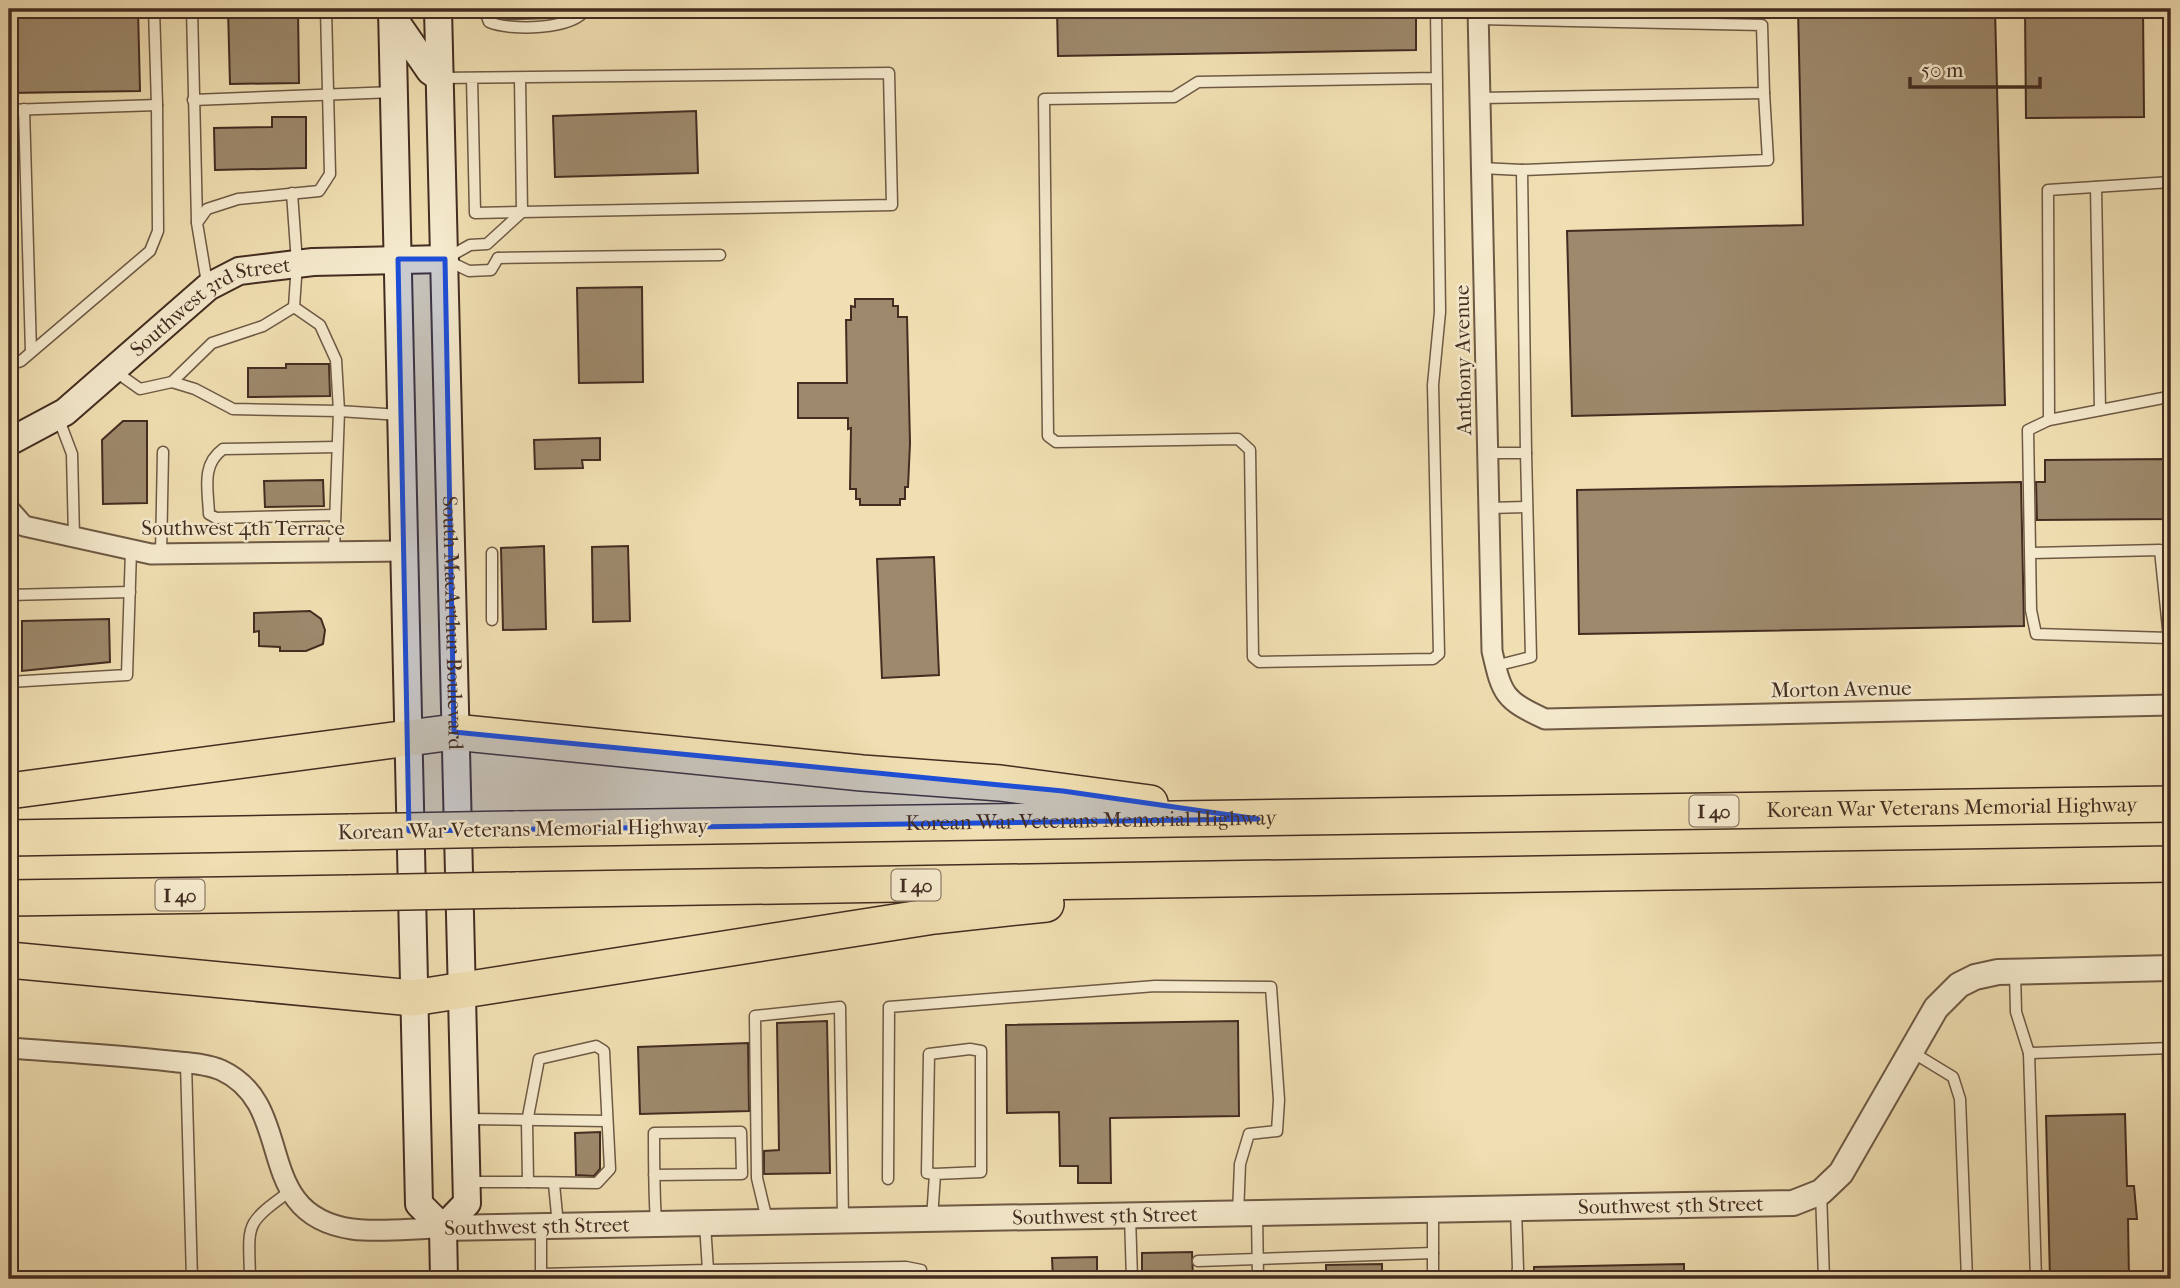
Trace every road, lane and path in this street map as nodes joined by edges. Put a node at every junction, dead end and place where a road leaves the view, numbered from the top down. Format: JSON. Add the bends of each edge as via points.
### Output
{"nodes":[{"id":1,"x":154,"y":9,"type":"edge"},
{"id":2,"x":192,"y":9,"type":"edge"},
{"id":3,"x":326,"y":9,"type":"edge"},
{"id":4,"x":438,"y":9,"type":"edge"},
{"id":5,"x":484,"y":9,"type":"edge"},
{"id":6,"x":498,"y":9,"type":"edge"},
{"id":7,"x":569,"y":9,"type":"edge"},
{"id":8,"x":586,"y":9,"type":"edge"},
{"id":9,"x":1436,"y":9,"type":"edge"},
{"id":10,"x":392,"y":13,"type":"edge"},
{"id":11,"x":1478,"y":14,"type":"edge"},
{"id":12,"x":1519,"y":14,"type":"edge"},
{"id":13,"x":440,"y":78,"type":"junction"},
{"id":14,"x":472,"y":78,"type":"junction"},
{"id":15,"x":520,"y":78,"type":"junction"},
{"id":16,"x":1437,"y":78,"type":"junction"},
{"id":17,"x":394,"y":92,"type":"junction"},
{"id":18,"x":1764,"y":93,"type":"junction"},
{"id":19,"x":328,"y":95,"type":"junction"},
{"id":20,"x":1480,"y":98,"type":"junction"},
{"id":21,"x":193,"y":100,"type":"junction"},
{"id":22,"x":157,"y":105,"type":"junction"},
{"id":23,"x":24,"y":109,"type":"junction"},
{"id":24,"x":9,"y":110,"type":"edge"},
{"id":25,"x":1481,"y":168,"type":"junction"},
{"id":26,"x":1522,"y":170,"type":"junction"},
{"id":27,"x":2171,"y":181,"type":"edge"},
{"id":28,"x":2096,"y":187,"type":"junction"},
{"id":29,"x":292,"y":192,"type":"junction"},
{"id":30,"x":522,"y":212,"type":"junction"},
{"id":31,"x":197,"y":223,"type":"junction"},
{"id":32,"x":487,"y":244,"type":"junction"},
{"id":33,"x":720,"y":255,"type":"dead end"},
{"id":34,"x":498,"y":258,"type":"junction"},
{"id":35,"x":445,"y":259,"type":"junction"},
{"id":36,"x":398,"y":260,"type":"junction"},
{"id":37,"x":297,"y":263,"type":"junction"},
{"id":38,"x":208,"y":288,"type":"junction"},
{"id":39,"x":294,"y":307,"type":"junction"},
{"id":40,"x":31,"y":352,"type":"junction"},
{"id":41,"x":9,"y":365,"type":"edge"},
{"id":42,"x":113,"y":369,"type":"junction"},
{"id":43,"x":2171,"y":377,"type":"edge"},
{"id":44,"x":172,"y":382,"type":"junction"},
{"id":45,"x":2100,"y":410,"type":"junction"},
{"id":46,"x":339,"y":411,"type":"junction"},
{"id":47,"x":401,"y":415,"type":"junction"},
{"id":48,"x":58,"y":416,"type":"junction"},
{"id":49,"x":2049,"y":420,"type":"junction"},
{"id":50,"x":9,"y":442,"type":"edge"},
{"id":51,"x":337,"y":447,"type":"junction"},
{"id":52,"x":163,"y":452,"type":"dead end"},
{"id":53,"x":1488,"y":453,"type":"junction"},
{"id":54,"x":1526,"y":453,"type":"junction"},
{"id":55,"x":1527,"y":507,"type":"junction"},
{"id":56,"x":1489,"y":509,"type":"junction"},
{"id":57,"x":335,"y":514,"type":"junction"},
{"id":58,"x":11,"y":515,"type":"edge"},
{"id":59,"x":74,"y":537,"type":"junction"},
{"id":60,"x":131,"y":550,"type":"junction"},
{"id":61,"x":404,"y":551,"type":"junction"},
{"id":62,"x":334,"y":552,"type":"junction"},
{"id":63,"x":492,"y":552,"type":"dead end"},
{"id":64,"x":2030,"y":553,"type":"junction"},
{"id":65,"x":161,"y":554,"type":"junction"},
{"id":66,"x":130,"y":592,"type":"junction"},
{"id":67,"x":9,"y":595,"type":"edge"},
{"id":68,"x":492,"y":620,"type":"dead end"},
{"id":69,"x":2170,"y":638,"type":"edge"},
{"id":70,"x":2171,"y":663,"type":"edge"},
{"id":71,"x":1495,"y":666,"type":"junction"},
{"id":72,"x":9,"y":682,"type":"edge"},
{"id":73,"x":1515,"y":705,"type":"joint"},
{"id":74,"x":2171,"y":705,"type":"edge"},
{"id":75,"x":454,"y":732,"type":"junction"},
{"id":76,"x":407,"y":737,"type":"junction"},
{"id":77,"x":9,"y":791,"type":"edge"},
{"id":78,"x":2171,"y":804,"type":"edge"},
{"id":79,"x":1258,"y":819,"type":"junction"},
{"id":80,"x":9,"y":838,"type":"edge"},
{"id":81,"x":2171,"y":864,"type":"edge"},
{"id":82,"x":1315,"y":880,"type":"junction"},
{"id":83,"x":9,"y":898,"type":"edge"},
{"id":84,"x":9,"y":960,"type":"edge"},
{"id":85,"x":2171,"y":968,"type":"edge"},
{"id":86,"x":2015,"y":971,"type":"junction"},
{"id":87,"x":461,"y":989,"type":"junction"},
{"id":88,"x":413,"y":998,"type":"junction"},
{"id":89,"x":9,"y":1048,"type":"edge"},
{"id":90,"x":2170,"y":1048,"type":"edge"},
{"id":91,"x":1911,"y":1052,"type":"junction"},
{"id":92,"x":2029,"y":1053,"type":"junction"},
{"id":93,"x":186,"y":1063,"type":"junction"},
{"id":94,"x":466,"y":1119,"type":"junction"},
{"id":95,"x":606,"y":1121,"type":"junction"},
{"id":96,"x":527,"y":1122,"type":"junction"},
{"id":97,"x":931,"y":1174,"type":"junction"},
{"id":98,"x":654,"y":1175,"type":"junction"},
{"id":99,"x":888,"y":1179,"type":"dead end"},
{"id":100,"x":467,"y":1182,"type":"junction"},
{"id":101,"x":528,"y":1182,"type":"junction"},
{"id":102,"x":554,"y":1184,"type":"junction"},
{"id":103,"x":289,"y":1192,"type":"junction"},
{"id":104,"x":1821,"y":1192,"type":"junction"},
{"id":105,"x":1516,"y":1209,"type":"junction"},
{"id":106,"x":1433,"y":1211,"type":"junction"},
{"id":107,"x":1247,"y":1214,"type":"junction"},
{"id":108,"x":1130,"y":1216,"type":"junction"},
{"id":109,"x":2171,"y":1217,"type":"edge"},
{"id":110,"x":843,"y":1219,"type":"junction"},
{"id":111,"x":932,"y":1219,"type":"junction"},
{"id":112,"x":768,"y":1221,"type":"junction"},
{"id":113,"x":656,"y":1223,"type":"junction"},
{"id":114,"x":705,"y":1223,"type":"junction"},
{"id":115,"x":549,"y":1226,"type":"junction"},
{"id":116,"x":443,"y":1228,"type":"junction"},
{"id":117,"x":1433,"y":1253,"type":"junction"},
{"id":118,"x":1257,"y":1259,"type":"junction"},
{"id":119,"x":1198,"y":1261,"type":"dead end"},
{"id":120,"x":708,"y":1270,"type":"junction"},
{"id":121,"x":685,"y":1276,"type":"edge"},
{"id":122,"x":541,"y":1277,"type":"edge"},
{"id":123,"x":192,"y":1279,"type":"edge"},
{"id":124,"x":250,"y":1279,"type":"edge"},
{"id":125,"x":313,"y":1279,"type":"edge"},
{"id":126,"x":348,"y":1279,"type":"edge"},
{"id":127,"x":444,"y":1279,"type":"edge"},
{"id":128,"x":921,"y":1279,"type":"edge"},
{"id":129,"x":1132,"y":1279,"type":"edge"},
{"id":130,"x":1258,"y":1279,"type":"edge"},
{"id":131,"x":1433,"y":1279,"type":"edge"},
{"id":132,"x":1515,"y":1279,"type":"edge"},
{"id":133,"x":1824,"y":1279,"type":"edge"},
{"id":134,"x":1967,"y":1279,"type":"edge"},
{"id":135,"x":2036,"y":1279,"type":"edge"}],
"edges":[{"from":1,"to":22,"type":"lane"},
{"from":2,"to":21,"type":"lane"},
{"from":3,"to":19,"type":"lane"},
{"from":4,"to":13,"type":"main road","name":"South MacArthur Boulevard"},
{"from":5,"to":8,"type":"lane","via":[[489,22],[510,26],[565,24]]},
{"from":6,"to":7,"type":"lane","via":[[508,14]]},
{"from":9,"to":16,"type":"lane"},
{"from":10,"to":13,"type":"main road","via":[[430,71]]},
{"from":10,"to":17,"type":"main road"},
{"from":11,"to":12,"type":"lane"},
{"from":11,"to":20,"type":"street","name":"Anthony Avenue"},
{"from":12,"to":18,"type":"lane","via":[[1762,25]]},
{"from":13,"to":14,"type":"lane"},
{"from":13,"to":35,"type":"main road","name":"South MacArthur Boulevard"},
{"from":14,"to":15,"type":"lane"},
{"from":14,"to":30,"type":"lane","via":[[475,212]]},
{"from":15,"to":30,"type":"lane"},
{"from":15,"to":30,"type":"lane","via":[[889,73],[892,205]]},
{"from":16,"to":16,"type":"lane","via":[[1440,312],[1433,385],[1439,654],[1433,659],[1259,662],[1253,657],[1250,450],[1238,439],[1056,442],[1048,436],[1044,99],[1174,97],[1198,82]]},
{"from":17,"to":19,"type":"lane"},
{"from":17,"to":36,"type":"main road"},
{"from":18,"to":20,"type":"lane"},
{"from":18,"to":26,"type":"lane","via":[[1768,160]]},
{"from":19,"to":21,"type":"lane"},
{"from":19,"to":29,"type":"lane","via":[[330,174],[319,191]]},
{"from":20,"to":25,"type":"street","name":"Anthony Avenue"},
{"from":21,"to":31,"type":"lane"},
{"from":22,"to":23,"type":"lane"},
{"from":22,"to":40,"type":"lane","via":[[158,231],[150,251]]},
{"from":23,"to":24,"type":"lane"},
{"from":23,"to":40,"type":"lane"},
{"from":25,"to":26,"type":"lane"},
{"from":25,"to":53,"type":"street","name":"Anthony Avenue"},
{"from":26,"to":54,"type":"lane"},
{"from":27,"to":28,"type":"lane"},
{"from":28,"to":45,"type":"lane"},
{"from":28,"to":49,"type":"lane","via":[[2048,190]]},
{"from":29,"to":31,"type":"lane","via":[[238,199],[207,209]]},
{"from":29,"to":37,"type":"lane"},
{"from":30,"to":32,"type":"lane"},
{"from":31,"to":38,"type":"lane"},
{"from":32,"to":34,"type":"lane"},
{"from":32,"to":35,"type":"lane","via":[[470,245]]},
{"from":33,"to":34,"type":"lane"},
{"from":34,"to":35,"type":"lane","via":[[491,270],[469,271]]},
{"from":35,"to":36,"type":"main road","name":"Southwest 3rd Street"},
{"from":35,"to":75,"type":"main road","name":"South MacArthur Boulevard"},
{"from":36,"to":37,"type":"main road","name":"Southwest 3rd Street"},
{"from":36,"to":47,"type":"main road"},
{"from":37,"to":38,"type":"main road","name":"Southwest 3rd Street","via":[[239,271]]},
{"from":37,"to":39,"type":"lane"},
{"from":38,"to":42,"type":"main road","name":"Southwest 3rd Street"},
{"from":39,"to":44,"type":"lane","via":[[263,326],[212,343]]},
{"from":39,"to":46,"type":"lane","via":[[320,325],[331,348]]},
{"from":40,"to":41,"type":"lane"},
{"from":42,"to":44,"type":"lane","via":[[140,389]]},
{"from":42,"to":48,"type":"main road","name":"Southwest 3rd Street"},
{"from":43,"to":45,"type":"lane","via":[[2168,397]]},
{"from":44,"to":46,"type":"lane","via":[[195,388],[233,409]]},
{"from":45,"to":49,"type":"lane"},
{"from":46,"to":47,"type":"lane"},
{"from":46,"to":51,"type":"lane"},
{"from":47,"to":61,"type":"main road"},
{"from":48,"to":50,"type":"main road","name":"Southwest 3rd Street"},
{"from":48,"to":59,"type":"lane","via":[[72,454]]},
{"from":49,"to":64,"type":"lane","via":[[2028,430]]},
{"from":51,"to":57,"type":"lane"},
{"from":51,"to":57,"type":"lane","via":[[223,449],[211,458],[207,470],[209,514],[216,518]]},
{"from":52,"to":65,"type":"lane"},
{"from":53,"to":54,"type":"lane"},
{"from":53,"to":56,"type":"street","name":"Anthony Avenue"},
{"from":54,"to":55,"type":"lane"},
{"from":55,"to":56,"type":"lane"},
{"from":55,"to":71,"type":"lane","via":[[1531,657]]},
{"from":56,"to":71,"type":"street","name":"Anthony Avenue"},
{"from":57,"to":62,"type":"lane"},
{"from":58,"to":59,"type":"street","name":"Southwest 4th Terrace","via":[[24,526]]},
{"from":59,"to":60,"type":"street","name":"Southwest 4th Terrace"},
{"from":60,"to":65,"type":"street","name":"Southwest 4th Terrace"},
{"from":60,"to":66,"type":"lane"},
{"from":61,"to":62,"type":"street","name":"Southwest 4th Terrace"},
{"from":61,"to":76,"type":"main road"},
{"from":62,"to":65,"type":"street","name":"Southwest 4th Terrace"},
{"from":63,"to":68,"type":"lane"},
{"from":64,"to":69,"type":"lane","via":[[2036,634]]},
{"from":64,"to":69,"type":"lane","via":[[2160,550]]},
{"from":66,"to":67,"type":"lane"},
{"from":66,"to":72,"type":"lane","via":[[127,675]]},
{"from":69,"to":70,"type":"lane"},
{"from":71,"to":73,"type":"street","name":"Anthony Avenue","via":[[1501,687]]},
{"from":73,"to":74,"type":"street","name":"Morton Avenue","via":[[1545,719]]},
{"from":75,"to":76,"type":"highway"},
{"from":75,"to":79,"type":"highway","via":[[862,774],[1000,783]]},
{"from":75,"to":87,"type":"main road","name":"South MacArthur Boulevard"},
{"from":76,"to":77,"type":"highway"},
{"from":76,"to":88,"type":"main road"},
{"from":78,"to":79,"type":"highway","name":"Korean War Veterans Memorial Highway","number":"I 40"},
{"from":79,"to":80,"type":"highway","name":"Korean War Veterans Memorial Highway","number":"I 40","bridge":true},
{"from":81,"to":82,"type":"highway","number":"I 40"},
{"from":82,"to":83,"type":"highway","number":"I 40","bridge":true},
{"from":82,"to":87,"type":"highway","via":[[983,910]]},
{"from":84,"to":88,"type":"highway"},
{"from":85,"to":86,"type":"street","name":"Southwest 5th Street"},
{"from":86,"to":91,"type":"street","name":"Southwest 5th Street","via":[[1975,977],[1959,985],[1936,1008]]},
{"from":86,"to":92,"type":"lane","via":[[2016,1012]]},
{"from":87,"to":88,"type":"highway"},
{"from":87,"to":94,"type":"main road","name":"South MacArthur Boulevard"},
{"from":88,"to":116,"type":"main road","via":[[419,1203]]},
{"from":89,"to":93,"type":"street","name":"Southwest 5th Street"},
{"from":90,"to":92,"type":"lane"},
{"from":90,"to":109,"type":"lane"},
{"from":91,"to":104,"type":"street","name":"Southwest 5th Street","via":[[1852,1157]]},
{"from":91,"to":134,"type":"lane","via":[[1953,1077],[1960,1099]]},
{"from":92,"to":135,"type":"lane"},
{"from":93,"to":103,"type":"street","name":"Southwest 5th Street","via":[[222,1071],[258,1102]]},
{"from":93,"to":123,"type":"lane"},
{"from":94,"to":96,"type":"lane"},
{"from":94,"to":100,"type":"main road","name":"South MacArthur Boulevard"},
{"from":95,"to":96,"type":"lane"},
{"from":95,"to":96,"type":"lane","via":[[604,1051],[596,1046],[539,1059]]},
{"from":95,"to":102,"type":"lane","via":[[610,1170],[597,1183]]},
{"from":96,"to":101,"type":"lane"},
{"from":97,"to":97,"type":"lane","via":[[981,1172],[981,1051],[929,1054]]},
{"from":97,"to":111,"type":"lane"},
{"from":98,"to":98,"type":"lane","via":[[654,1133],[741,1132],[742,1174]]},
{"from":98,"to":113,"type":"lane"},
{"from":99,"to":107,"type":"lane","via":[[889,1007],[1155,986],[1271,987],[1279,1100],[1276,1132],[1249,1134],[1240,1164]]},
{"from":100,"to":101,"type":"lane"},
{"from":100,"to":116,"type":"main road","name":"South MacArthur Boulevard","via":[[467,1203]]},
{"from":101,"to":102,"type":"lane"},
{"from":102,"to":115,"type":"lane"},
{"from":103,"to":116,"type":"street","name":"Southwest 5th Street","via":[[316,1216],[350,1228]]},
{"from":103,"to":124,"type":"lane","via":[[257,1215],[249,1231]]},
{"from":104,"to":105,"type":"street","name":"Southwest 5th Street","via":[[1808,1200],[1769,1205]]},
{"from":104,"to":133,"type":"lane"},
{"from":105,"to":106,"type":"street","name":"Southwest 5th Street"},
{"from":105,"to":132,"type":"lane"},
{"from":106,"to":107,"type":"street","name":"Southwest 5th Street"},
{"from":106,"to":117,"type":"lane"},
{"from":107,"to":108,"type":"street","name":"Southwest 5th Street"},
{"from":107,"to":118,"type":"lane"},
{"from":108,"to":111,"type":"street","name":"Southwest 5th Street"},
{"from":108,"to":129,"type":"lane"},
{"from":110,"to":111,"type":"street","name":"Southwest 5th Street"},
{"from":110,"to":112,"type":"street","name":"Southwest 5th Street"},
{"from":110,"to":112,"type":"lane","via":[[840,1007],[755,1016],[757,1178]]},
{"from":112,"to":114,"type":"street","name":"Southwest 5th Street"},
{"from":113,"to":114,"type":"street","name":"Southwest 5th Street"},
{"from":113,"to":115,"type":"street","name":"Southwest 5th Street"},
{"from":114,"to":120,"type":"lane"},
{"from":115,"to":116,"type":"street","name":"Southwest 5th Street"},
{"from":115,"to":122,"type":"lane"},
{"from":116,"to":127,"type":"main road"},
{"from":117,"to":118,"type":"lane"},
{"from":117,"to":131,"type":"lane"},
{"from":118,"to":119,"type":"lane"},
{"from":118,"to":130,"type":"lane"},
{"from":120,"to":121,"type":"lane"},
{"from":120,"to":128,"type":"lane","via":[[906,1267],[921,1270]]},
{"from":121,"to":122,"type":"lane"},
{"from":125,"to":126,"type":"lane"}]}
